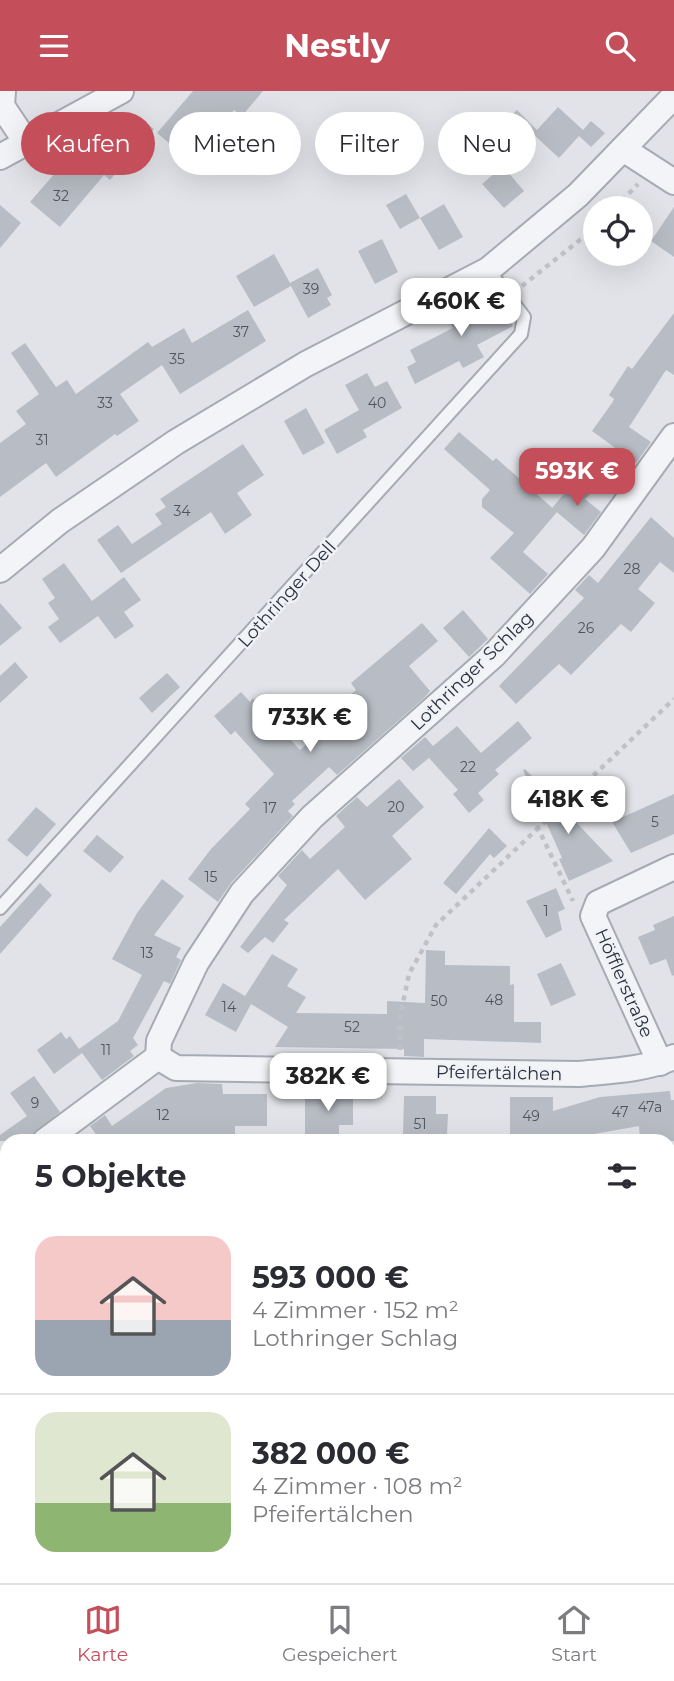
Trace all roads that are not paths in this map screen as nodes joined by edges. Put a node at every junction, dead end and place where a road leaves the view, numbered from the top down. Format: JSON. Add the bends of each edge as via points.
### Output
{"nodes":[{"id":1,"x":2,"y":91,"type":"edge"},
{"id":2,"x":121,"y":91,"type":"edge"},
{"id":3,"x":674,"y":96,"type":"edge"},
{"id":4,"x":82,"y":112,"type":"edge"},
{"id":5,"x":21,"y":134,"type":"edge"},
{"id":6,"x":21,"y":145,"type":"edge"},
{"id":7,"x":623,"y":149,"type":"junction"},
{"id":8,"x":0,"y":157,"type":"edge"},
{"id":9,"x":674,"y":182,"type":"edge"},
{"id":10,"x":488,"y":270,"type":"junction"},
{"id":11,"x":674,"y":436,"type":"edge"},
{"id":12,"x":0,"y":570,"type":"edge"},
{"id":13,"x":674,"y":867,"type":"edge"},
{"id":14,"x":0,"y":908,"type":"edge"},
{"id":15,"x":158,"y":1056,"type":"junction"},
{"id":16,"x":667,"y":1060,"type":"edge"},
{"id":17,"x":54,"y":1134,"type":"edge"}],
"edges":[{"from":1,"to":5,"type":"street","via":[[2,106]]},
{"from":2,"to":4,"type":"street"},
{"from":3,"to":7,"type":"street"},
{"from":6,"to":8,"type":"street"},
{"from":7,"to":9,"type":"street"},
{"from":7,"to":10,"type":"street","via":[[578,195]]},
{"from":10,"to":12,"type":"street","via":[[306,364],[176,442],[61,521]]},
{"from":10,"to":14,"type":"lane","name":"Lothringer Dell","via":[[524,317],[521,334]]},
{"from":11,"to":15,"type":"street","name":"Lothringer Schlag","via":[[593,548],[494,655],[312,817],[242,893],[196,963],[159,1041]]},
{"from":13,"to":16,"type":"street","name":"Höfflerstraße","via":[[598,903],[593,916]]},
{"from":15,"to":16,"type":"street","name":"Pfeifertälchen","via":[[176,1068],[579,1074]]},
{"from":15,"to":17,"type":"street"}]}
